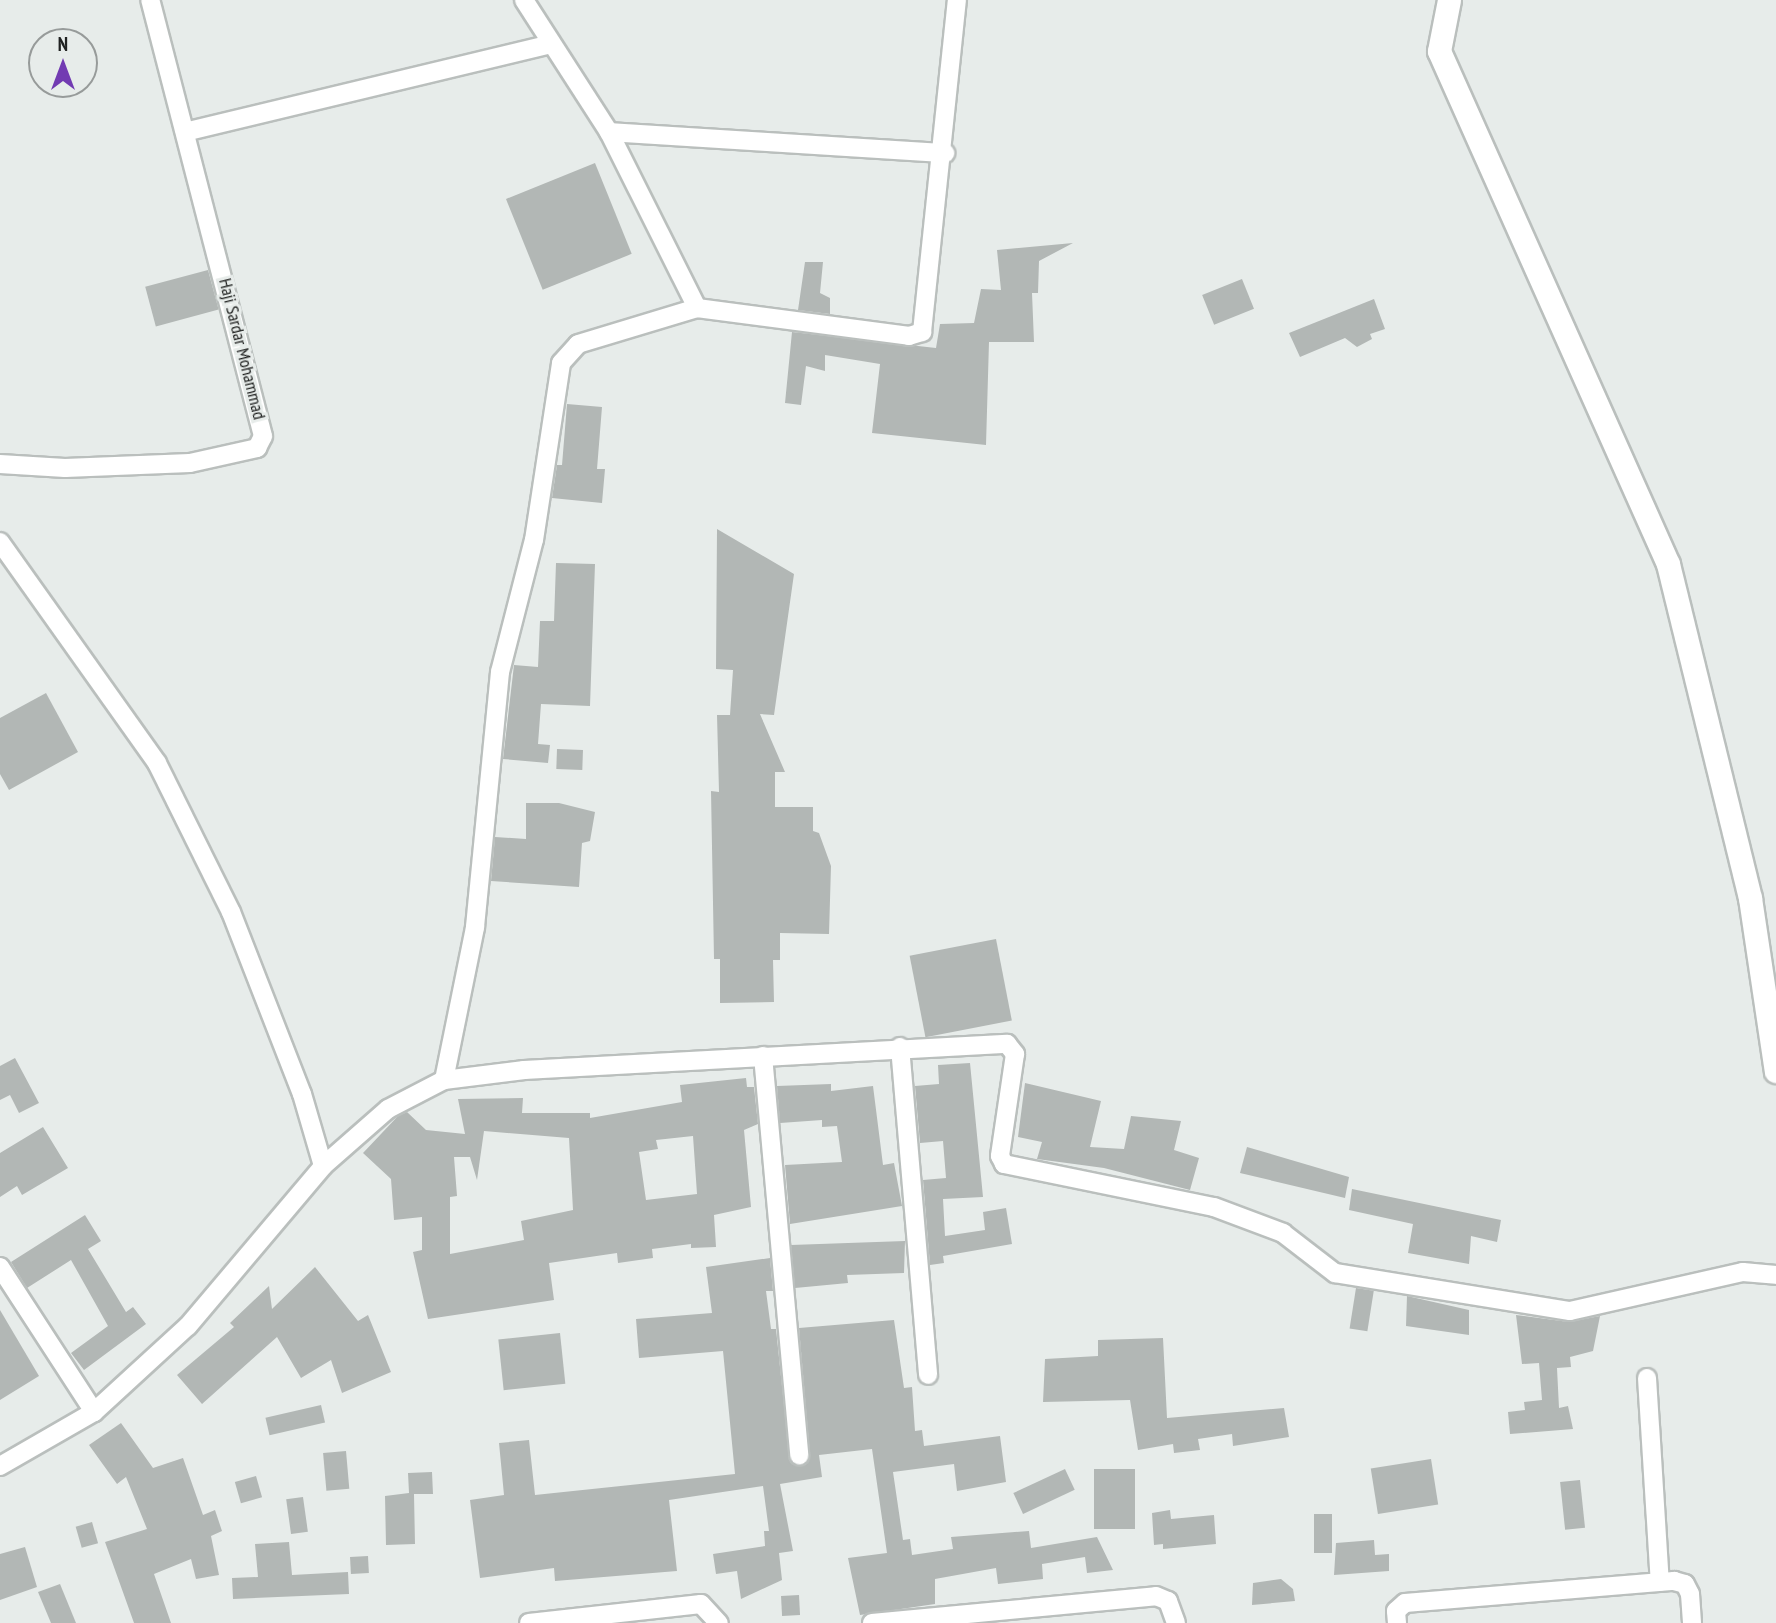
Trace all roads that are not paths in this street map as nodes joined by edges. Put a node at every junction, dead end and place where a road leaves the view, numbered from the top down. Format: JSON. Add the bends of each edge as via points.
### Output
{"nodes":[{"id":1,"x":150,"y":0,"type":"edge"},
{"id":2,"x":523,"y":0,"type":"edge"},
{"id":3,"x":957,"y":0,"type":"edge"},
{"id":4,"x":1449,"y":0,"type":"edge"},
{"id":5,"x":548,"y":45,"type":"junction"},
{"id":6,"x":185,"y":132,"type":"junction"},
{"id":7,"x":609,"y":132,"type":"junction"},
{"id":8,"x":945,"y":153,"type":"junction"},
{"id":9,"x":697,"y":308,"type":"junction"},
{"id":10,"x":0,"y":464,"type":"edge"},
{"id":11,"x":0,"y":542,"type":"edge"},
{"id":12,"x":900,"y":1047,"type":"junction"},
{"id":13,"x":763,"y":1056,"type":"junction"},
{"id":14,"x":1776,"y":1071,"type":"edge"},
{"id":15,"x":444,"y":1080,"type":"junction"},
{"id":16,"x":323,"y":1166,"type":"junction"},
{"id":17,"x":0,"y":1268,"type":"edge"},
{"id":18,"x":1776,"y":1275,"type":"edge"},
{"id":19,"x":928,"y":1375,"type":"dead end"},
{"id":20,"x":1647,"y":1378,"type":"dead end"},
{"id":21,"x":94,"y":1412,"type":"junction"},
{"id":22,"x":799,"y":1455,"type":"dead end"},
{"id":23,"x":0,"y":1466,"type":"edge"},
{"id":24,"x":1660,"y":1582,"type":"junction"},
{"id":25,"x":529,"y":1623,"type":"edge"},
{"id":26,"x":719,"y":1623,"type":"edge"},
{"id":27,"x":872,"y":1623,"type":"edge"},
{"id":28,"x":1176,"y":1623,"type":"edge"},
{"id":29,"x":1397,"y":1623,"type":"edge"},
{"id":30,"x":1692,"y":1623,"type":"edge"}],
"edges":[{"from":1,"to":6,"type":"street","name":"Haji Sardar Mohammad"},
{"from":2,"to":5,"type":"street"},
{"from":3,"to":8,"type":"street"},
{"from":4,"to":14,"type":"street","via":[[1439,51],[1668,564],[1750,898]]},
{"from":5,"to":6,"type":"street"},
{"from":5,"to":7,"type":"street"},
{"from":6,"to":10,"type":"street","name":"Haji Sardar Mohammad","via":[[263,421],[257,448],[190,463],[65,468]]},
{"from":7,"to":8,"type":"street"},
{"from":7,"to":9,"type":"street"},
{"from":8,"to":9,"type":"street","via":[[922,332],[909,336]]},
{"from":9,"to":15,"type":"street","via":[[578,344],[561,363],[534,540],[500,672],[475,927]]},
{"from":11,"to":16,"type":"street","via":[[157,763],[231,912],[302,1094]]},
{"from":12,"to":13,"type":"street"},
{"from":12,"to":18,"type":"street","via":[[1013,1046],[1000,1156],[1004,1164],[1214,1207],[1283,1233],[1335,1273],[1570,1311],[1744,1272]]},
{"from":12,"to":19,"type":"street"},
{"from":13,"to":15,"type":"street","via":[[524,1070]]},
{"from":13,"to":22,"type":"street"},
{"from":15,"to":16,"type":"street","via":[[388,1109]]},
{"from":16,"to":21,"type":"street","via":[[188,1326]]},
{"from":17,"to":21,"type":"street"},
{"from":20,"to":24,"type":"street"},
{"from":21,"to":23,"type":"street"},
{"from":24,"to":29,"type":"street","via":[[1405,1603],[1396,1611]]},
{"from":24,"to":30,"type":"street","via":[[1685,1584]]},
{"from":25,"to":26,"type":"street","via":[[701,1604]]},
{"from":27,"to":28,"type":"street","via":[[1156,1596],[1168,1601]]}]}
